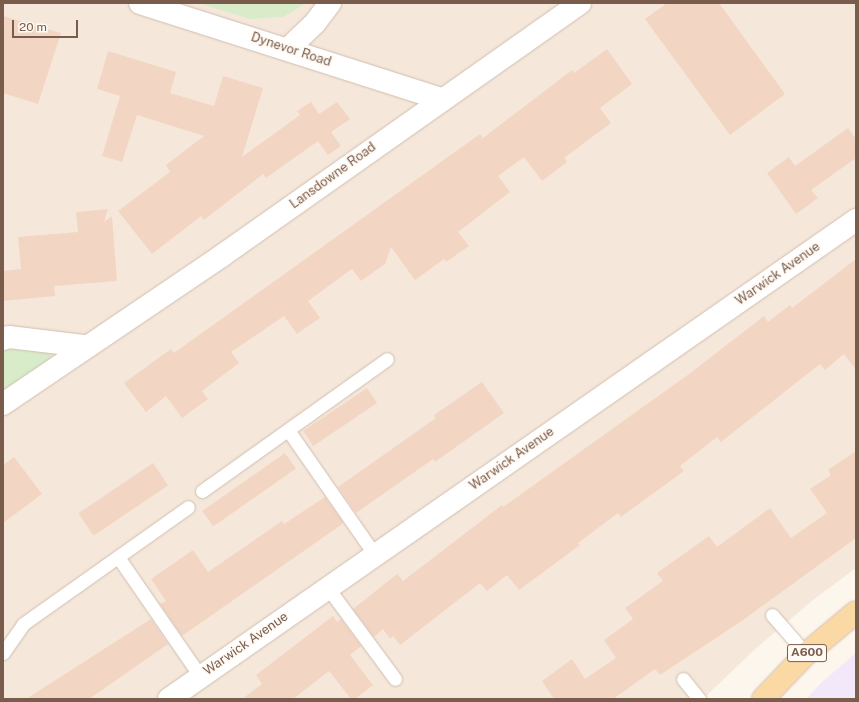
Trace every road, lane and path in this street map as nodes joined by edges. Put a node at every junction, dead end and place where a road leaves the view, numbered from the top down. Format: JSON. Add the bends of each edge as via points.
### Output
{"nodes":[{"id":1,"x":140,"y":3,"type":"edge"},
{"id":2,"x":330,"y":3,"type":"edge"},
{"id":3,"x":580,"y":3,"type":"edge"},
{"id":4,"x":288,"y":49,"type":"junction"},
{"id":5,"x":441,"y":99,"type":"junction"},
{"id":6,"x":856,"y":220,"type":"edge"},
{"id":7,"x":3,"y":339,"type":"edge"},
{"id":8,"x":85,"y":346,"type":"junction"},
{"id":9,"x":387,"y":359,"type":"dead end"},
{"id":10,"x":3,"y":404,"type":"edge"},
{"id":11,"x":288,"y":430,"type":"junction"},
{"id":12,"x":202,"y":491,"type":"dead end"},
{"id":13,"x":188,"y":507,"type":"dead end"},
{"id":14,"x":375,"y":555,"type":"junction"},
{"id":15,"x":118,"y":557,"type":"junction"},
{"id":16,"x":328,"y":588,"type":"junction"},
{"id":17,"x":856,"y":612,"type":"edge"},
{"id":18,"x":772,"y":615,"type":"dead end"},
{"id":19,"x":3,"y":653,"type":"edge"},
{"id":20,"x":806,"y":654,"type":"junction"},
{"id":21,"x":200,"y":676,"type":"junction"},
{"id":22,"x":395,"y":679,"type":"dead end"},
{"id":23,"x":683,"y":679,"type":"dead end"},
{"id":24,"x":169,"y":699,"type":"edge"},
{"id":25,"x":699,"y":699,"type":"edge"},
{"id":26,"x":763,"y":699,"type":"edge"}],
"edges":[{"from":1,"to":4,"type":"street","name":"Dynevor Road"},
{"from":2,"to":4,"type":"street","via":[[315,23]]},
{"from":3,"to":5,"type":"street","name":"Lansdowne Road"},
{"from":4,"to":5,"type":"street","name":"Dynevor Road"},
{"from":5,"to":8,"type":"street","name":"Lansdowne Road","via":[[223,255]]},
{"from":6,"to":14,"type":"street","name":"Warwick Avenue"},
{"from":7,"to":8,"type":"street","via":[[9,337]]},
{"from":8,"to":10,"type":"street","name":"Lansdowne Road"},
{"from":9,"to":11,"type":"lane"},
{"from":11,"to":12,"type":"lane"},
{"from":11,"to":14,"type":"lane"},
{"from":13,"to":15,"type":"lane"},
{"from":14,"to":16,"type":"street","name":"Warwick Avenue"},
{"from":15,"to":19,"type":"lane","via":[[23,624]]},
{"from":15,"to":21,"type":"lane"},
{"from":16,"to":21,"type":"street","name":"Warwick Avenue"},
{"from":16,"to":22,"type":"lane"},
{"from":17,"to":20,"type":"main road","number":"A600"},
{"from":18,"to":20,"type":"lane"},
{"from":20,"to":26,"type":"main road","number":"A600"},
{"from":21,"to":24,"type":"street","name":"Warwick Avenue"},
{"from":23,"to":25,"type":"lane"}]}
